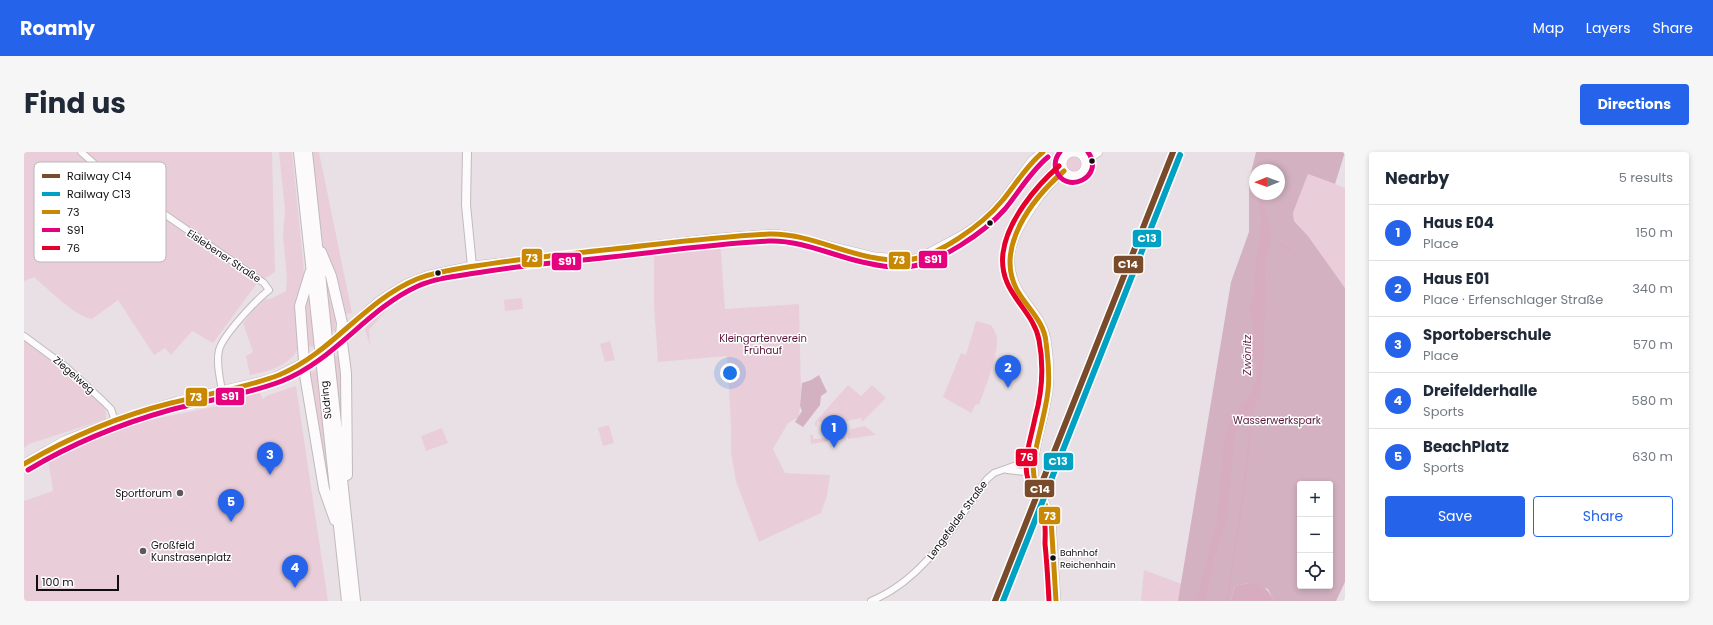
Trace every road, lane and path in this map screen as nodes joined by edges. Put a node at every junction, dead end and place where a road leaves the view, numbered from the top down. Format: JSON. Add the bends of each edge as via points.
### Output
{"nodes":[{"id":1,"x":81,"y":152,"type":"edge"},
{"id":2,"x":299,"y":152,"type":"edge"},
{"id":3,"x":307,"y":152,"type":"edge"},
{"id":4,"x":467,"y":152,"type":"edge"},
{"id":5,"x":1043,"y":152,"type":"edge"},
{"id":6,"x":1098,"y":152,"type":"edge"},
{"id":7,"x":1064,"y":154,"type":"edge"},
{"id":8,"x":1085,"y":160,"type":"junction"},
{"id":9,"x":92,"y":162,"type":"edge"},
{"id":10,"x":1064,"y":171,"type":"junction"},
{"id":11,"x":166,"y":215,"type":"edge"},
{"id":12,"x":317,"y":242,"type":"junction"},
{"id":13,"x":472,"y":266,"type":"junction"},
{"id":14,"x":311,"y":267,"type":"junction"},
{"id":15,"x":24,"y":336,"type":"edge"},
{"id":16,"x":337,"y":339,"type":"junction"},
{"id":17,"x":304,"y":363,"type":"junction"},
{"id":18,"x":222,"y":391,"type":"junction"},
{"id":19,"x":115,"y":421,"type":"junction"},
{"id":20,"x":1034,"y":459,"type":"junction"},
{"id":21,"x":24,"y":464,"type":"edge"},
{"id":22,"x":1006,"y":470,"type":"junction"},
{"id":23,"x":1034,"y":475,"type":"junction"},
{"id":24,"x":345,"y":505,"type":"junction"},
{"id":25,"x":340,"y":533,"type":"junction"},
{"id":26,"x":347,"y":601,"type":"edge"},
{"id":27,"x":355,"y":601,"type":"edge"},
{"id":28,"x":871,"y":601,"type":"edge"},
{"id":29,"x":1056,"y":601,"type":"edge"}],
"edges":[{"from":1,"to":9,"type":"street","name":"Eislebener Straße"},
{"from":2,"to":14,"type":"main road","name":"Südring"},
{"from":3,"to":12,"type":"main road","name":"Südring"},
{"from":4,"to":13,"type":"street","via":[[466,206]]},
{"from":5,"to":13,"type":"main road","via":[[1032,161],[1002,202],[984,221],[930,253],[910,260],[875,257],[775,234]]},
{"from":6,"to":8,"type":"main road"},
{"from":7,"to":8,"type":"main road","via":[[1077,153]]},
{"from":7,"to":10,"type":"main road"},
{"from":8,"to":10,"type":"main road","via":[[1086,167],[1080,175],[1072,176]]},
{"from":10,"to":20,"type":"main road","via":[[1029,210],[1010,253],[1010,270],[1017,289],[1039,319],[1046,338],[1048,390]]},
{"from":11,"to":18,"type":"street","name":"Eislebener Straße","via":[[264,283],[269,290],[258,298],[222,344],[218,359]]},
{"from":12,"to":16,"type":"main road","via":[[331,276],[342,323]]},
{"from":12,"to":24,"type":"main road","name":"Südring"},
{"from":13,"to":16,"type":"main road","via":[[429,275],[406,284],[379,301]]},
{"from":14,"to":17,"type":"main road","via":[[300,306]]},
{"from":14,"to":25,"type":"main road","name":"Südring"},
{"from":15,"to":19,"type":"street","name":"Ziegelweg","via":[[66,367],[98,396],[111,409]]},
{"from":16,"to":17,"type":"main road","bridge":true},
{"from":16,"to":24,"type":"main road","via":[[346,373],[348,468]]},
{"from":17,"to":18,"type":"main road","via":[[271,379]]},
{"from":17,"to":25,"type":"main road","via":[[324,489]]},
{"from":18,"to":19,"type":"main road","via":[[178,401]]},
{"from":19,"to":21,"type":"main road","via":[[64,441]]},
{"from":20,"to":22,"type":"street","name":"Lengefelder Straße"},
{"from":20,"to":23,"type":"main road"},
{"from":22,"to":23,"type":"street"},
{"from":22,"to":28,"type":"street","name":"Lengefelder Straße","via":[[994,473],[987,479],[932,556],[913,575],[887,594]]},
{"from":23,"to":29,"type":"main road","via":[[1048,508],[1052,526]]},
{"from":24,"to":27,"type":"main road","name":"Südring"},
{"from":25,"to":26,"type":"main road","name":"Südring"}]}
